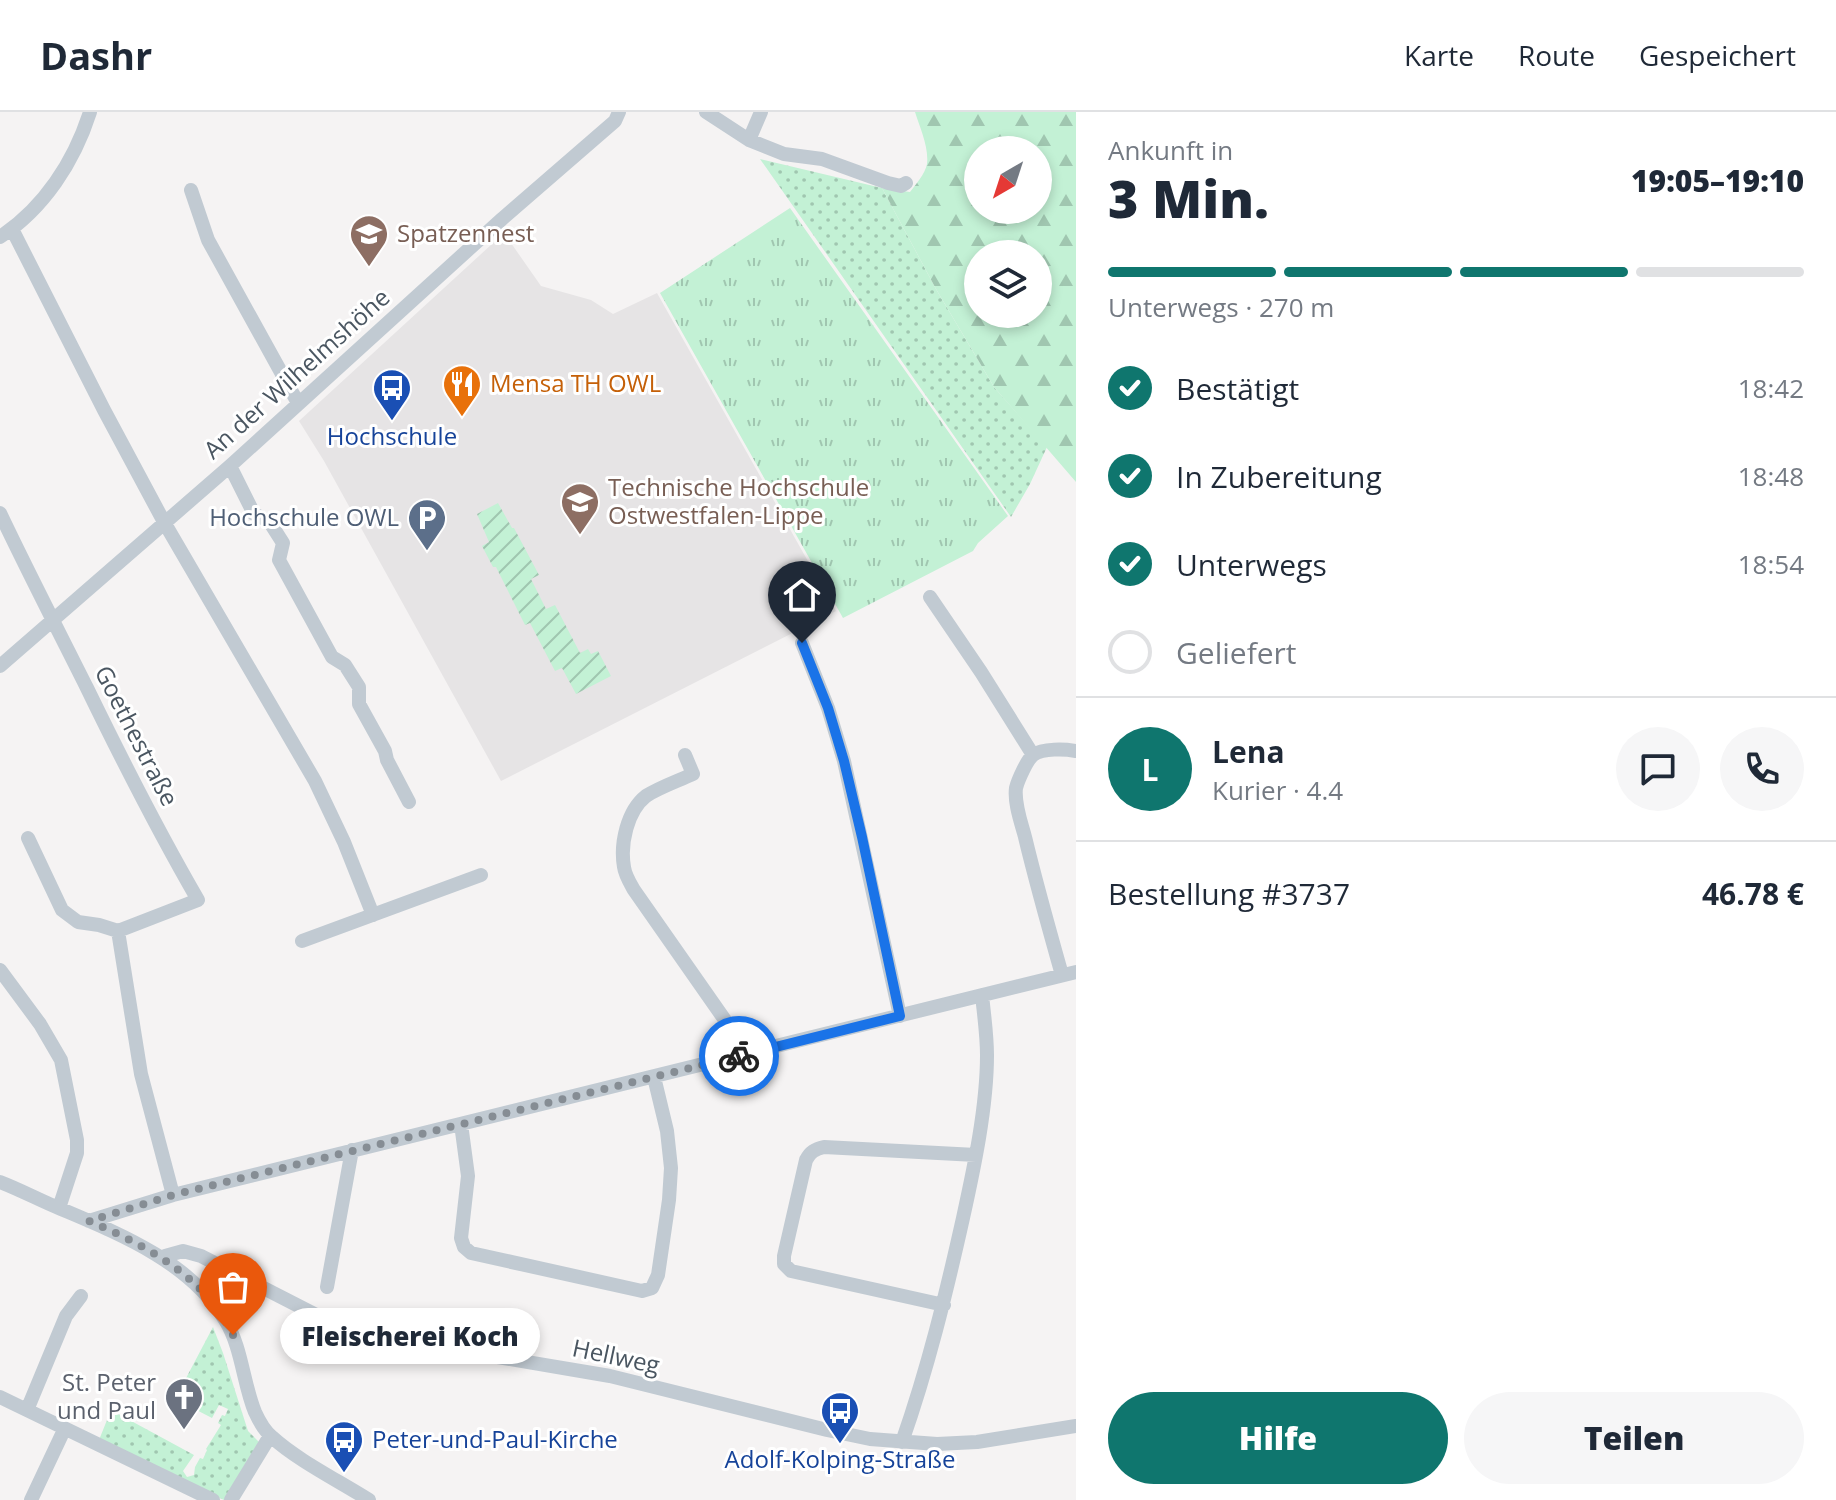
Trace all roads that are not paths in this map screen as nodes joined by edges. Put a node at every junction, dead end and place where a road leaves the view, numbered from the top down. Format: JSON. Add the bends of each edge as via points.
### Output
{"nodes":[{"id":1,"x":90,"y":112,"type":"edge"},
{"id":2,"x":619,"y":112,"type":"edge"},
{"id":3,"x":706,"y":112,"type":"edge"},
{"id":4,"x":761,"y":112,"type":"edge"},
{"id":5,"x":749,"y":140,"type":"junction"},
{"id":6,"x":906,"y":183,"type":"dead end"},
{"id":7,"x":191,"y":190,"type":"dead end"},
{"id":8,"x":6,"y":233,"type":"edge"},
{"id":9,"x":298,"y":403,"type":"junction"},
{"id":10,"x":230,"y":466,"type":"junction"},
{"id":11,"x":0,"y":513,"type":"edge"},
{"id":12,"x":164,"y":522,"type":"junction"},
{"id":13,"x":930,"y":597,"type":"dead end"},
{"id":14,"x":52,"y":619,"type":"junction"},
{"id":15,"x":802,"y":643,"type":"dead end"},
{"id":16,"x":0,"y":666,"type":"edge"},
{"id":17,"x":1076,"y":751,"type":"edge"},
{"id":18,"x":685,"y":755,"type":"dead end"},
{"id":19,"x":1033,"y":755,"type":"junction"},
{"id":20,"x":409,"y":802,"type":"dead end"},
{"id":21,"x":28,"y":838,"type":"dead end"},
{"id":22,"x":481,"y":875,"type":"dead end"},
{"id":23,"x":373,"y":915,"type":"junction"},
{"id":24,"x":118,"y":931,"type":"junction"},
{"id":25,"x":302,"y":941,"type":"dead end"},
{"id":26,"x":0,"y":970,"type":"edge"},
{"id":27,"x":1069,"y":973,"type":"edge"},
{"id":28,"x":982,"y":995,"type":"junction"},
{"id":29,"x":900,"y":1016,"type":"junction"},
{"id":30,"x":748,"y":1053,"type":"junction"},
{"id":31,"x":654,"y":1077,"type":"junction"},
{"id":32,"x":461,"y":1124,"type":"junction"},
{"id":33,"x":352,"y":1150,"type":"junction"},
{"id":34,"x":976,"y":1155,"type":"junction"},
{"id":35,"x":0,"y":1182,"type":"edge"},
{"id":36,"x":173,"y":1195,"type":"junction"},
{"id":37,"x":59,"y":1208,"type":"junction"},
{"id":38,"x":89,"y":1221,"type":"junction"},
{"id":39,"x":163,"y":1259,"type":"junction"},
{"id":40,"x":327,"y":1287,"type":"dead end"},
{"id":41,"x":81,"y":1296,"type":"dead end"},
{"id":42,"x":944,"y":1305,"type":"junction"},
{"id":43,"x":0,"y":1397,"type":"edge"},
{"id":44,"x":27,"y":1410,"type":"junction"},
{"id":45,"x":1076,"y":1426,"type":"edge"},
{"id":46,"x":64,"y":1430,"type":"junction"},
{"id":47,"x":270,"y":1436,"type":"junction"},
{"id":48,"x":902,"y":1442,"type":"junction"},
{"id":49,"x":31,"y":1500,"type":"edge"},
{"id":50,"x":213,"y":1500,"type":"edge"},
{"id":51,"x":231,"y":1500,"type":"edge"},
{"id":52,"x":369,"y":1500,"type":"edge"}],
"edges":[{"from":1,"to":8,"type":"street","via":[[53,187]]},
{"from":2,"to":9,"type":"street","name":"An der Wilhelmshöhe"},
{"from":3,"to":5,"type":"street"},
{"from":4,"to":5,"type":"street"},
{"from":5,"to":6,"type":"street","via":[[888,183]]},
{"from":7,"to":9,"type":"street","via":[[208,240]]},
{"from":8,"to":12,"type":"street"},
{"from":9,"to":10,"type":"street","name":"An der Wilhelmshöhe"},
{"from":10,"to":12,"type":"street","name":"An der Wilhelmshöhe"},
{"from":10,"to":20,"type":"street","via":[[254,514],[269,521],[283,543],[279,560],[332,657],[345,665],[359,687],[359,704]]},
{"from":11,"to":14,"type":"street","name":"Goethestraße"},
{"from":12,"to":14,"type":"street","name":"An der Wilhelmshöhe"},
{"from":12,"to":23,"type":"street","via":[[315,781]]},
{"from":13,"to":19,"type":"street"},
{"from":14,"to":16,"type":"street","name":"An der Wilhelmshöhe"},
{"from":14,"to":24,"type":"street","name":"Goethestraße","via":[[198,900]]},
{"from":15,"to":29,"type":"street","via":[[844,761]]},
{"from":17,"to":19,"type":"street"},
{"from":18,"to":30,"type":"street","via":[[693,774],[645,797],[634,811],[626,828],[623,865],[634,890]]},
{"from":19,"to":27,"type":"street","via":[[1016,789],[1017,805],[1034,877]]},
{"from":21,"to":24,"type":"street","via":[[62,910],[78,922]]},
{"from":22,"to":23,"type":"street"},
{"from":23,"to":25,"type":"street"},
{"from":24,"to":36,"type":"street","via":[[141,1074]]},
{"from":26,"to":37,"type":"street","via":[[61,1060],[77,1153]]},
{"from":27,"to":28,"type":"street"},
{"from":28,"to":29,"type":"street"},
{"from":28,"to":34,"type":"street","via":[[987,1055]]},
{"from":29,"to":30,"type":"street"},
{"from":30,"to":31,"type":"street"},
{"from":31,"to":32,"type":"street"},
{"from":31,"to":32,"type":"street","via":[[671,1168],[658,1275],[652,1288],[642,1291],[471,1253],[464,1247],[468,1176]]},
{"from":32,"to":33,"type":"street"},
{"from":33,"to":36,"type":"street"},
{"from":33,"to":40,"type":"street"},
{"from":34,"to":42,"type":"street"},
{"from":34,"to":42,"type":"street","via":[[815,1149],[806,1160],[784,1256],[791,1271]]},
{"from":35,"to":37,"type":"street"},
{"from":36,"to":38,"type":"street"},
{"from":37,"to":38,"type":"street"},
{"from":38,"to":39,"type":"street"},
{"from":39,"to":47,"type":"street","via":[[226,1320],[255,1412]]},
{"from":39,"to":48,"type":"street","name":"Hellweg","via":[[183,1251],[201,1256],[324,1319],[385,1338],[610,1376],[827,1430]]},
{"from":41,"to":44,"type":"street","via":[[66,1316]]},
{"from":42,"to":48,"type":"street"},
{"from":43,"to":44,"type":"street"},
{"from":44,"to":46,"type":"street"},
{"from":45,"to":48,"type":"street","name":"Hellweg","via":[[977,1442]]},
{"from":46,"to":49,"type":"street"},
{"from":46,"to":50,"type":"street"},
{"from":47,"to":51,"type":"street"},
{"from":47,"to":52,"type":"street"}]}
